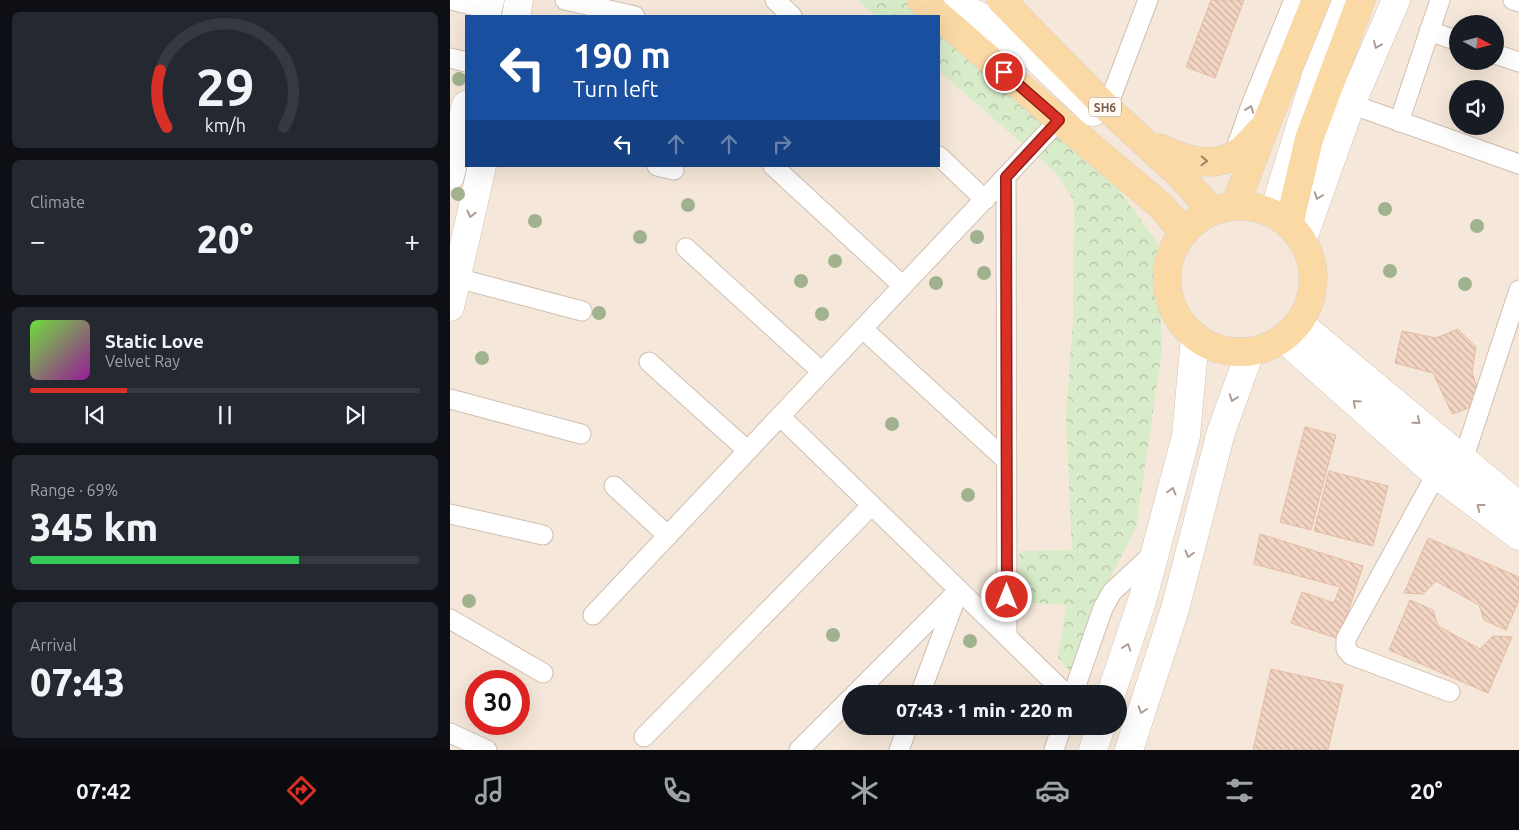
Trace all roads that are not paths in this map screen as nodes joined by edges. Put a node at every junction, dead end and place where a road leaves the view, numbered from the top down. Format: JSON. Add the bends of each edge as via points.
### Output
{"nodes":[{"id":1,"x":452,"y":0,"type":"edge"},
{"id":2,"x":519,"y":0,"type":"edge"},
{"id":3,"x":565,"y":0,"type":"edge"},
{"id":4,"x":775,"y":0,"type":"edge"},
{"id":5,"x":921,"y":0,"type":"edge"},
{"id":6,"x":1001,"y":0,"type":"edge"},
{"id":7,"x":1148,"y":0,"type":"edge"},
{"id":8,"x":1294,"y":0,"type":"edge"},
{"id":9,"x":1316,"y":0,"type":"edge"},
{"id":10,"x":1327,"y":0,"type":"edge"},
{"id":11,"x":1347,"y":0,"type":"edge"},
{"id":12,"x":1361,"y":0,"type":"edge"},
{"id":13,"x":1396,"y":0,"type":"edge"},
{"id":14,"x":1440,"y":0,"type":"edge"},
{"id":15,"x":1513,"y":0,"type":"edge"},
{"id":16,"x":1519,"y":2,"type":"edge"},
{"id":17,"x":965,"y":6,"type":"edge"},
{"id":18,"x":488,"y":8,"type":"edge"},
{"id":19,"x":516,"y":15,"type":"edge"},
{"id":20,"x":631,"y":15,"type":"edge"},
{"id":21,"x":791,"y":15,"type":"edge"},
{"id":22,"x":938,"y":15,"type":"edge"},
{"id":23,"x":940,"y":17,"type":"edge"},
{"id":24,"x":1429,"y":31,"type":"junction"},
{"id":25,"x":1449,"y":38,"type":"edge"},
{"id":26,"x":1504,"y":57,"type":"edge"},
{"id":27,"x":450,"y":58,"type":"edge"},
{"id":28,"x":465,"y":62,"type":"edge"},
{"id":29,"x":1519,"y":62,"type":"edge"},
{"id":30,"x":1351,"y":104,"type":"junction"},
{"id":31,"x":1107,"y":108,"type":"junction"},
{"id":32,"x":460,"y":113,"type":"edge"},
{"id":33,"x":1059,"y":120,"type":"junction"},
{"id":34,"x":1399,"y":122,"type":"junction"},
{"id":35,"x":1266,"y":124,"type":"junction"},
{"id":36,"x":1142,"y":140,"type":"junction"},
{"id":37,"x":1234,"y":155,"type":"junction"},
{"id":38,"x":940,"y":157,"type":"edge"},
{"id":39,"x":1519,"y":164,"type":"edge"},
{"id":40,"x":482,"y":167,"type":"edge"},
{"id":41,"x":774,"y":167,"type":"edge"},
{"id":42,"x":450,"y":171,"type":"edge"},
{"id":43,"x":1180,"y":175,"type":"junction"},
{"id":44,"x":1006,"y":177,"type":"junction"},
{"id":45,"x":985,"y":200,"type":"junction"},
{"id":46,"x":1155,"y":201,"type":"junction"},
{"id":47,"x":1260,"y":217,"type":"junction"},
{"id":48,"x":1184,"y":233,"type":"junction"},
{"id":49,"x":686,"y":248,"type":"dead end"},
{"id":50,"x":456,"y":278,"type":"junction"},
{"id":51,"x":903,"y":286,"type":"junction"},
{"id":52,"x":1519,"y":290,"type":"edge"},
{"id":53,"x":450,"y":307,"type":"edge"},
{"id":54,"x":582,"y":311,"type":"dead end"},
{"id":55,"x":863,"y":329,"type":"junction"},
{"id":56,"x":1291,"y":331,"type":"junction"},
{"id":57,"x":1195,"y":338,"type":"junction"},
{"id":58,"x":1250,"y":352,"type":"junction"},
{"id":59,"x":649,"y":362,"type":"dead end"},
{"id":60,"x":822,"y":372,"type":"junction"},
{"id":61,"x":450,"y":399,"type":"edge"},
{"id":62,"x":780,"y":417,"type":"junction"},
{"id":63,"x":581,"y":434,"type":"dead end"},
{"id":64,"x":748,"y":450,"type":"junction"},
{"id":65,"x":1456,"y":454,"type":"junction"},
{"id":66,"x":1007,"y":461,"type":"junction"},
{"id":67,"x":1436,"y":474,"type":"junction"},
{"id":68,"x":614,"y":486,"type":"dead end"},
{"id":69,"x":872,"y":505,"type":"junction"},
{"id":70,"x":1519,"y":506,"type":"edge"},
{"id":71,"x":450,"y":514,"type":"edge"},
{"id":72,"x":543,"y":536,"type":"dead end"},
{"id":73,"x":668,"y":536,"type":"junction"},
{"id":74,"x":1519,"y":536,"type":"edge"},
{"id":75,"x":1156,"y":551,"type":"junction"},
{"id":76,"x":959,"y":590,"type":"junction"},
{"id":77,"x":593,"y":616,"type":"dead end"},
{"id":78,"x":450,"y":618,"type":"edge"},
{"id":79,"x":1007,"y":636,"type":"junction"},
{"id":80,"x":543,"y":673,"type":"dead end"},
{"id":81,"x":864,"y":685,"type":"edge"},
{"id":82,"x":923,"y":685,"type":"edge"},
{"id":83,"x":1057,"y":685,"type":"edge"},
{"id":84,"x":1077,"y":685,"type":"edge"},
{"id":85,"x":1114,"y":685,"type":"edge"},
{"id":86,"x":1450,"y":692,"type":"dead end"},
{"id":87,"x":842,"y":707,"type":"edge"},
{"id":88,"x":450,"y":733,"type":"edge"},
{"id":89,"x":905,"y":735,"type":"edge"},
{"id":90,"x":1059,"y":735,"type":"edge"},
{"id":91,"x":1098,"y":735,"type":"edge"},
{"id":92,"x":644,"y":736,"type":"dead end"},
{"id":93,"x":487,"y":750,"type":"edge"},
{"id":94,"x":799,"y":750,"type":"edge"},
{"id":95,"x":899,"y":750,"type":"edge"},
{"id":96,"x":1054,"y":750,"type":"edge"},
{"id":97,"x":1093,"y":750,"type":"edge"},
{"id":98,"x":1129,"y":750,"type":"edge"}],
"edges":[{"from":1,"to":18,"type":"street"},
{"from":2,"to":19,"type":"main road"},
{"from":3,"to":20,"type":"street"},
{"from":4,"to":21,"type":"street"},
{"from":5,"to":22,"type":"main road"},
{"from":6,"to":31,"type":"main road","number":"SH6"},
{"from":7,"to":31,"type":"street"},
{"from":37,"to":8,"type":"street","one_way":true},
{"from":9,"to":35,"type":"main road"},
{"from":10,"to":47,"type":"main road","via":[[1299,70]]},
{"from":11,"to":47,"type":"main road"},
{"from":12,"to":47,"type":"main road","via":[[1309,139]]},
{"from":13,"to":30,"type":"main road","one_way":true},
{"from":14,"to":24,"type":"street"},
{"from":15,"to":16,"type":"street"},
{"from":17,"to":43,"type":"main road","via":[[1001,25],[1156,170]]},
{"from":17,"to":46,"type":"main road","via":[[987,40],[1148,181]]},
{"from":23,"to":33,"type":"main road"},
{"from":24,"to":25,"type":"street"},
{"from":24,"to":34,"type":"street"},
{"from":26,"to":29,"type":"street"},
{"from":27,"to":28,"type":"street"},
{"from":30,"to":34,"type":"street"},
{"from":30,"to":47,"type":"main road","one_way":true},
{"from":31,"to":36,"type":"main road","number":"SH6"},
{"from":32,"to":42,"type":"main road"},
{"from":33,"to":44,"type":"street"},
{"from":33,"to":46,"type":"main road"},
{"from":34,"to":39,"type":"street"},
{"from":35,"to":37,"type":"main road","via":[[1244,150]]},
{"from":35,"to":47,"type":"main road"},
{"from":36,"to":37,"type":"main road","one_way":true,"via":[[1179,157],[1205,163],[1226,160]]},
{"from":36,"to":43,"type":"main road","number":"SH6"},
{"from":38,"to":45,"type":"street"},
{"from":40,"to":50,"type":"main road","one_way":true},
{"from":41,"to":51,"type":"street"},
{"from":43,"to":47,"type":"main road","number":"SH6"},
{"from":44,"to":45,"type":"street"},
{"from":44,"to":66,"type":"street"},
{"from":45,"to":51,"type":"street"},
{"from":46,"to":48,"type":"main road"},
{"from":47,"to":48,"type":"main road","via":[[1191,224]]},
{"from":47,"to":56,"type":"main road","via":[[1311,261],[1313,283],[1309,304]]},
{"from":48,"to":57,"type":"main road","via":[[1176,244],[1168,267],[1167,292],[1172,309]]},
{"from":49,"to":60,"type":"street"},
{"from":50,"to":53,"type":"main road"},
{"from":50,"to":54,"type":"street"},
{"from":51,"to":55,"type":"street"},
{"from":52,"to":65,"type":"street"},
{"from":55,"to":60,"type":"street"},
{"from":55,"to":66,"type":"street"},
{"from":56,"to":58,"type":"main road","via":[[1267,348]]},
{"from":56,"to":65,"type":"main road","one_way":true},
{"from":67,"to":56,"type":"main road","one_way":true},
{"from":57,"to":58,"type":"main road","via":[[1230,352]]},
{"from":75,"to":57,"type":"main road","one_way":true,"via":[[1186,436]]},
{"from":58,"to":98,"type":"main road","one_way":true,"via":[[1221,432],[1175,609]]},
{"from":59,"to":64,"type":"street"},
{"from":60,"to":62,"type":"street"},
{"from":61,"to":63,"type":"street"},
{"from":62,"to":64,"type":"street"},
{"from":62,"to":69,"type":"street"},
{"from":64,"to":73,"type":"street"},
{"from":65,"to":67,"type":"street"},
{"from":65,"to":70,"type":"main road"},
{"from":66,"to":79,"type":"street"},
{"from":74,"to":67,"type":"main road","one_way":true},
{"from":67,"to":86,"type":"street","via":[[1346,638],[1346,648],[1351,655]]},
{"from":68,"to":73,"type":"street"},
{"from":69,"to":76,"type":"street"},
{"from":69,"to":92,"type":"street"},
{"from":71,"to":72,"type":"street"},
{"from":73,"to":77,"type":"street"},
{"from":75,"to":84,"type":"street","via":[[1112,592],[1103,608]]},
{"from":85,"to":75,"type":"main road","one_way":true},
{"from":76,"to":79,"type":"street"},
{"from":76,"to":81,"type":"street"},
{"from":76,"to":82,"type":"street"},
{"from":78,"to":80,"type":"street"},
{"from":79,"to":83,"type":"street"},
{"from":87,"to":94,"type":"street"},
{"from":88,"to":93,"type":"street"},
{"from":89,"to":95,"type":"street"},
{"from":90,"to":96,"type":"street"},
{"from":91,"to":97,"type":"main road"}]}
